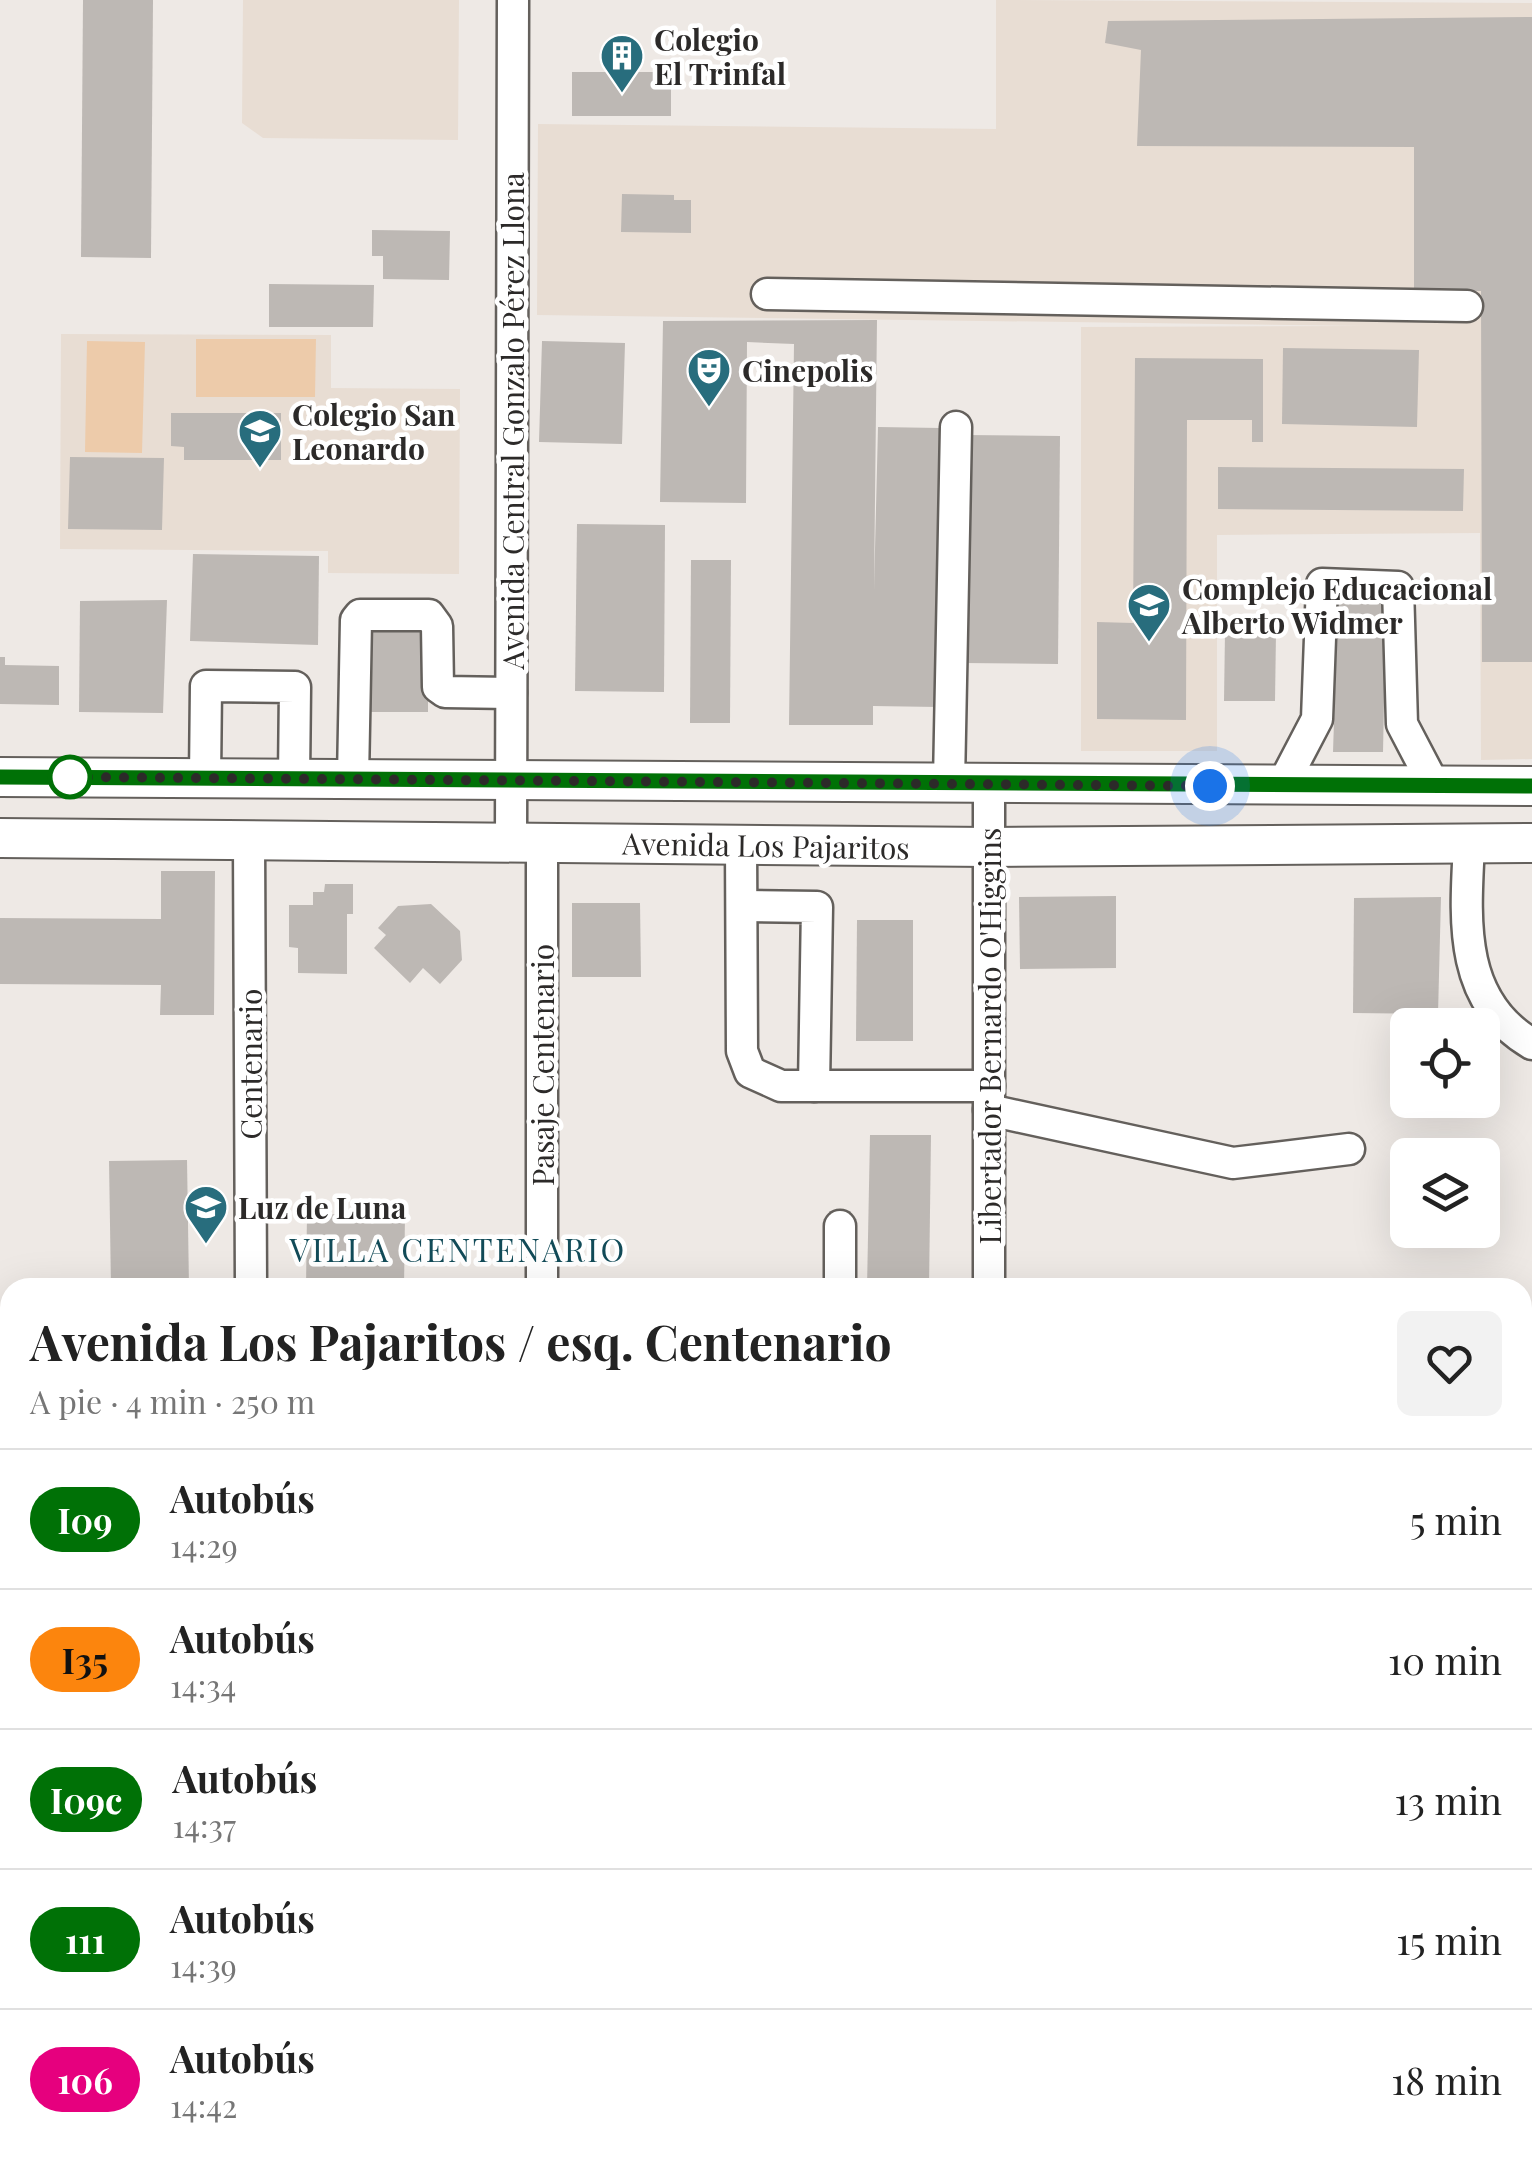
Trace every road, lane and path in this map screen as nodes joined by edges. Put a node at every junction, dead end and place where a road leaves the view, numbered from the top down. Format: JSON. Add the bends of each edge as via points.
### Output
{"nodes":[{"id":1,"x":512,"y":0,"type":"edge"},
{"id":2,"x":766,"y":294,"type":"dead end"},
{"id":3,"x":1467,"y":306,"type":"dead end"},
{"id":4,"x":956,"y":426,"type":"dead end"},
{"id":5,"x":511,"y":693,"type":"junction"},
{"id":6,"x":0,"y":776,"type":"edge"},
{"id":7,"x":205,"y":778,"type":"junction"},
{"id":8,"x":294,"y":779,"type":"junction"},
{"id":9,"x":353,"y":779,"type":"junction"},
{"id":10,"x":511,"y":780,"type":"junction"},
{"id":11,"x":949,"y":783,"type":"junction"},
{"id":12,"x":989,"y":784,"type":"junction"},
{"id":13,"x":1282,"y":786,"type":"junction"},
{"id":14,"x":1532,"y":786,"type":"edge"},
{"id":15,"x":1434,"y":787,"type":"junction"},
{"id":16,"x":0,"y":838,"type":"edge"},
{"id":17,"x":249,"y":840,"type":"junction"},
{"id":18,"x":526,"y":842,"type":"junction"},
{"id":19,"x":1532,"y":843,"type":"edge"},
{"id":20,"x":742,"y":844,"type":"junction"},
{"id":21,"x":1468,"y":845,"type":"junction"},
{"id":22,"x":989,"y":847,"type":"junction"},
{"id":23,"x":742,"y":906,"type":"junction"},
{"id":24,"x":1532,"y":1044,"type":"edge"},
{"id":25,"x":814,"y":1086,"type":"junction"},
{"id":26,"x":989,"y":1098,"type":"junction"},
{"id":27,"x":1349,"y":1149,"type":"dead end"},
{"id":28,"x":840,"y":1226,"type":"dead end"},
{"id":29,"x":252,"y":1278,"type":"edge"},
{"id":30,"x":542,"y":1278,"type":"edge"},
{"id":31,"x":840,"y":1278,"type":"edge"},
{"id":32,"x":989,"y":1278,"type":"edge"}],
"edges":[{"from":1,"to":5,"type":"street","name":"Avenida Central Gonzalo Pérez Llona"},
{"from":2,"to":3,"type":"street"},
{"from":4,"to":11,"type":"street"},
{"from":5,"to":9,"type":"street","via":[[438,687],[437,626],[430,616],[360,616]]},
{"from":5,"to":10,"type":"street","name":"Avenida Central Gonzalo Pérez Llona"},
{"from":6,"to":7,"type":"main road","name":"Avenida Los Pajaritos"},
{"from":7,"to":8,"type":"main road","name":"Avenida Los Pajaritos"},
{"from":7,"to":8,"type":"street","via":[[206,686],[295,687]]},
{"from":8,"to":9,"type":"main road","name":"Avenida Los Pajaritos"},
{"from":9,"to":10,"type":"main road","name":"Avenida Los Pajaritos"},
{"from":10,"to":11,"type":"main road","name":"Avenida Los Pajaritos"},
{"from":10,"to":18,"type":"street","name":"Avenida Central Gonzalo Pérez Llona"},
{"from":11,"to":12,"type":"main road","name":"Avenida Los Pajaritos"},
{"from":12,"to":13,"type":"main road","name":"Avenida Los Pajaritos"},
{"from":12,"to":22,"type":"street","name":"Libertador Bernardo O'Higgins"},
{"from":13,"to":15,"type":"main road","name":"Avenida Los Pajaritos"},
{"from":13,"to":15,"type":"street","via":[[1316,719],[1322,584],[1398,587],[1402,724]]},
{"from":14,"to":15,"type":"main road","name":"Avenida Los Pajaritos"},
{"from":16,"to":17,"type":"main road","name":"Avenida Los Pajaritos"},
{"from":17,"to":18,"type":"main road","name":"Avenida Los Pajaritos"},
{"from":17,"to":29,"type":"street","name":"Centenario"},
{"from":18,"to":20,"type":"main road","name":"Avenida Los Pajaritos"},
{"from":18,"to":30,"type":"street","name":"Pasaje Centenario"},
{"from":19,"to":21,"type":"main road","name":"Avenida Los Pajaritos"},
{"from":20,"to":22,"type":"main road","name":"Avenida Los Pajaritos"},
{"from":20,"to":23,"type":"street"},
{"from":21,"to":22,"type":"main road","name":"Avenida Los Pajaritos"},
{"from":21,"to":24,"type":"street","via":[[1465,945],[1482,996],[1509,1031]]},
{"from":22,"to":26,"type":"street","name":"Libertador Bernardo O'Higgins"},
{"from":23,"to":25,"type":"street","via":[[744,1062],[769,1084]]},
{"from":23,"to":25,"type":"street","via":[[817,907]]},
{"from":25,"to":26,"type":"street"},
{"from":26,"to":27,"type":"street","via":[[1233,1163]]},
{"from":26,"to":32,"type":"street","name":"Libertador Bernardo O'Higgins"},
{"from":28,"to":31,"type":"street"}]}
